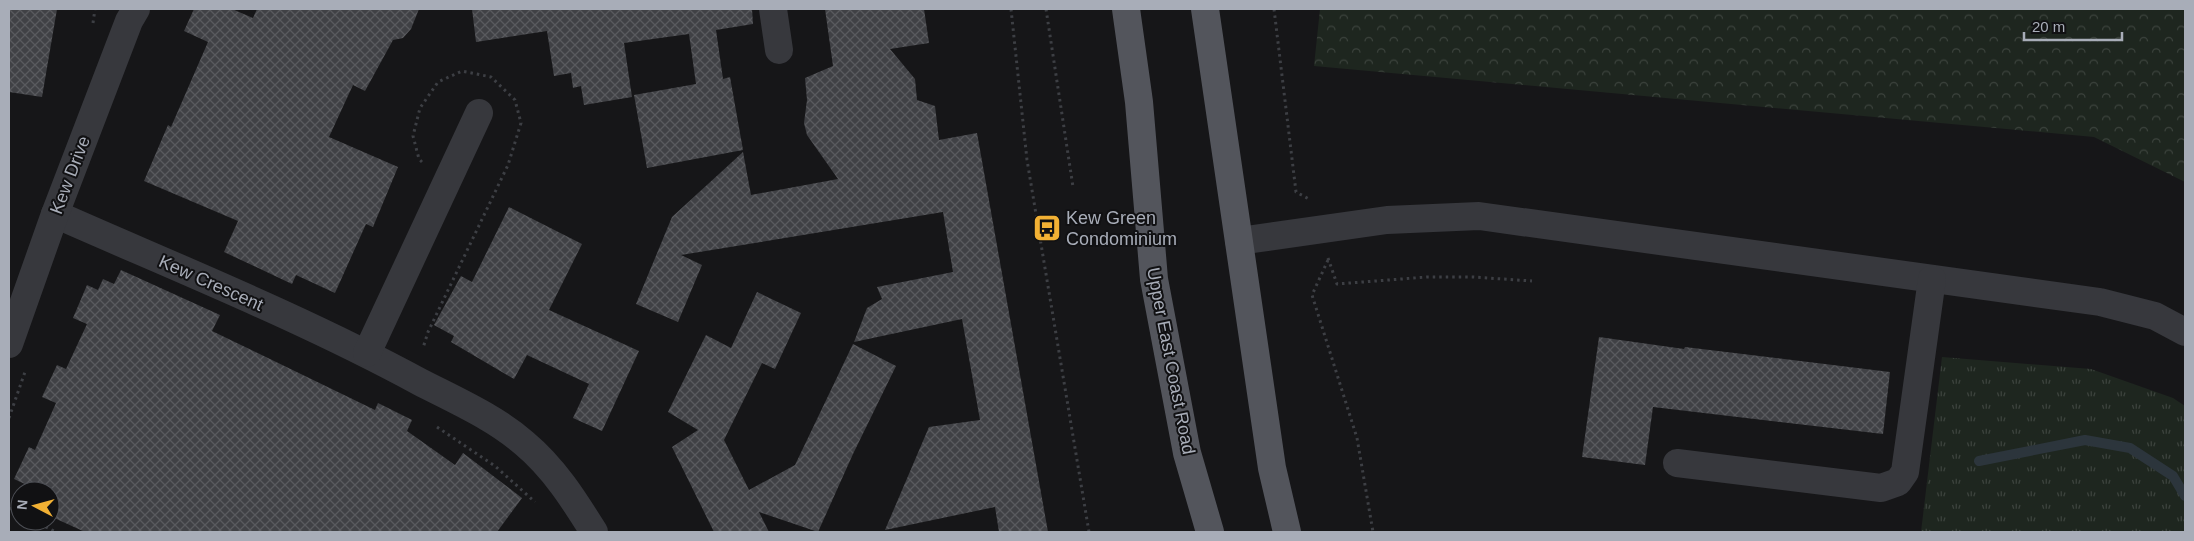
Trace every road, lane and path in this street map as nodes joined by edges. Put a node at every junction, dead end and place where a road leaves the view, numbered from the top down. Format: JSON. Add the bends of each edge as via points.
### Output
{"nodes":[{"id":1,"x":136,"y":9,"type":"edge"},
{"id":2,"x":772,"y":9,"type":"edge"},
{"id":3,"x":1011,"y":9,"type":"edge"},
{"id":4,"x":1046,"y":9,"type":"edge"},
{"id":5,"x":1126,"y":9,"type":"edge"},
{"id":6,"x":1205,"y":9,"type":"edge"},
{"id":7,"x":1274,"y":9,"type":"edge"},
{"id":8,"x":779,"y":50,"type":"dead end"},
{"id":9,"x":478,"y":113,"type":"dead end"},
{"id":10,"x":1073,"y":187,"type":"dead end"},
{"id":11,"x":1312,"y":201,"type":"dead end"},
{"id":12,"x":55,"y":214,"type":"junction"},
{"id":13,"x":1239,"y":241,"type":"junction"},
{"id":14,"x":1932,"y":279,"type":"junction"},
{"id":15,"x":1532,"y":281,"type":"dead end"},
{"id":16,"x":2185,"y":332,"type":"edge"},
{"id":17,"x":9,"y":344,"type":"edge"},
{"id":18,"x":367,"y":353,"type":"junction"},
{"id":19,"x":1677,"y":463,"type":"dead end"},
{"id":20,"x":594,"y":532,"type":"edge"},
{"id":21,"x":1088,"y":532,"type":"edge"},
{"id":22,"x":1210,"y":532,"type":"edge"},
{"id":23,"x":1286,"y":532,"type":"edge"},
{"id":24,"x":1373,"y":532,"type":"edge"}],
"edges":[{"from":1,"to":12,"type":"street","name":"Kew Drive"},
{"from":2,"to":8,"type":"street"},
{"from":3,"to":21,"type":"path","via":[[1027,160]]},
{"from":4,"to":10,"type":"path"},
{"from":5,"to":22,"type":"main road","name":"Upper East Coast Road","via":[[1154,279],[1187,453]]},
{"from":6,"to":13,"type":"main road"},
{"from":7,"to":11,"type":"path","via":[[1296,192]]},
{"from":9,"to":18,"type":"street"},
{"from":12,"to":17,"type":"street","name":"Kew Drive"},
{"from":12,"to":18,"type":"street","name":"Kew Crescent"},
{"from":13,"to":14,"type":"street","via":[[1387,220],[1479,216]]},
{"from":13,"to":23,"type":"main road","via":[[1272,468]]},
{"from":14,"to":16,"type":"street","via":[[2100,302],[2155,316]]},
{"from":14,"to":19,"type":"street","via":[[1905,472],[1898,482],[1881,488]]},
{"from":15,"to":24,"type":"path","via":[[1427,277],[1337,284],[1328,259],[1312,295],[1358,438]]},
{"from":18,"to":20,"type":"street","name":"Kew Crescent","via":[[488,418],[524,443],[573,497]]}]}
